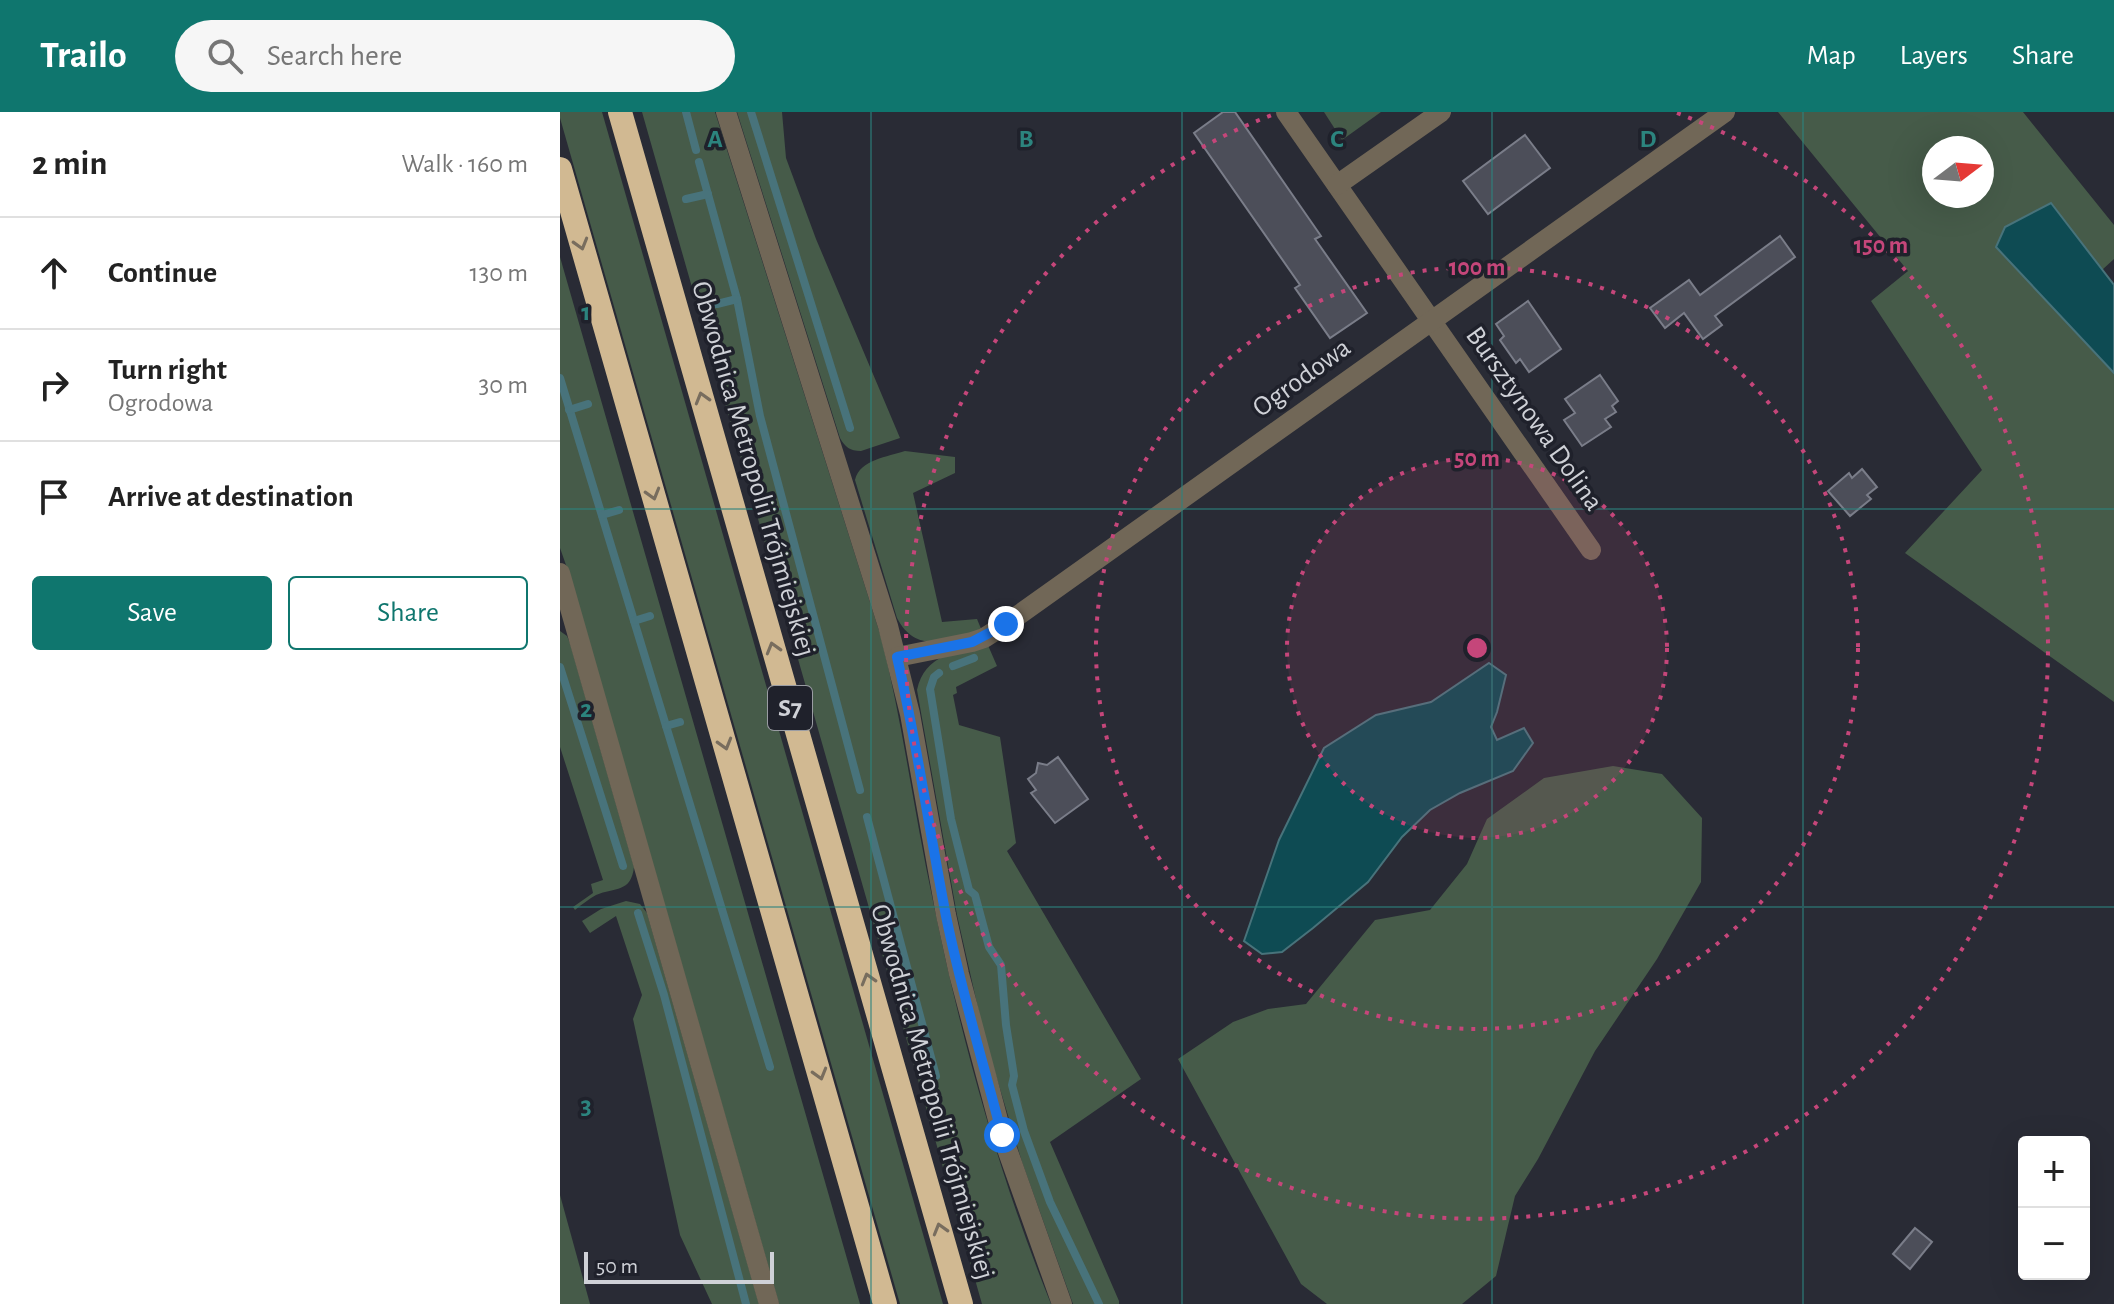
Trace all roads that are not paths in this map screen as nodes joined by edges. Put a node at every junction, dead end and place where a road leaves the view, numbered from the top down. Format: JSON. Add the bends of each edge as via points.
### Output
{"nodes":[{"id":1,"x":620,"y":112,"type":"edge"},
{"id":2,"x":726,"y":112,"type":"edge"},
{"id":3,"x":1286,"y":112,"type":"edge"},
{"id":4,"x":1441,"y":112,"type":"edge"},
{"id":5,"x":1725,"y":112,"type":"edge"},
{"id":6,"x":560,"y":169,"type":"edge"},
{"id":7,"x":1337,"y":185,"type":"junction"},
{"id":8,"x":1432,"y":320,"type":"junction"},
{"id":9,"x":1591,"y":550,"type":"dead end"},
{"id":10,"x":560,"y":573,"type":"edge"},
{"id":11,"x":897,"y":657,"type":"junction"},
{"id":12,"x":769,"y":1304,"type":"edge"},
{"id":13,"x":885,"y":1304,"type":"edge"},
{"id":14,"x":961,"y":1304,"type":"edge"},
{"id":15,"x":1062,"y":1304,"type":"edge"}],
"edges":[{"from":14,"to":1,"type":"highway","name":"Obwodnica Metropolii Trójmiejskiej","number":"S7","one_way":true},
{"from":2,"to":11,"type":"street"},
{"from":3,"to":7,"type":"street","name":"Bursztynowa Dolina"},
{"from":4,"to":7,"type":"street"},
{"from":5,"to":8,"type":"street","name":"Ogrodowa"},
{"from":6,"to":13,"type":"highway","one_way":true},
{"from":7,"to":8,"type":"street","name":"Bursztynowa Dolina"},
{"from":8,"to":9,"type":"street","name":"Bursztynowa Dolina"},
{"from":8,"to":11,"type":"street","name":"Ogrodowa","via":[[1006,624],[972,642]]},
{"from":10,"to":12,"type":"street"},
{"from":11,"to":15,"type":"street","via":[[959,974],[1002,1135]]}]}
